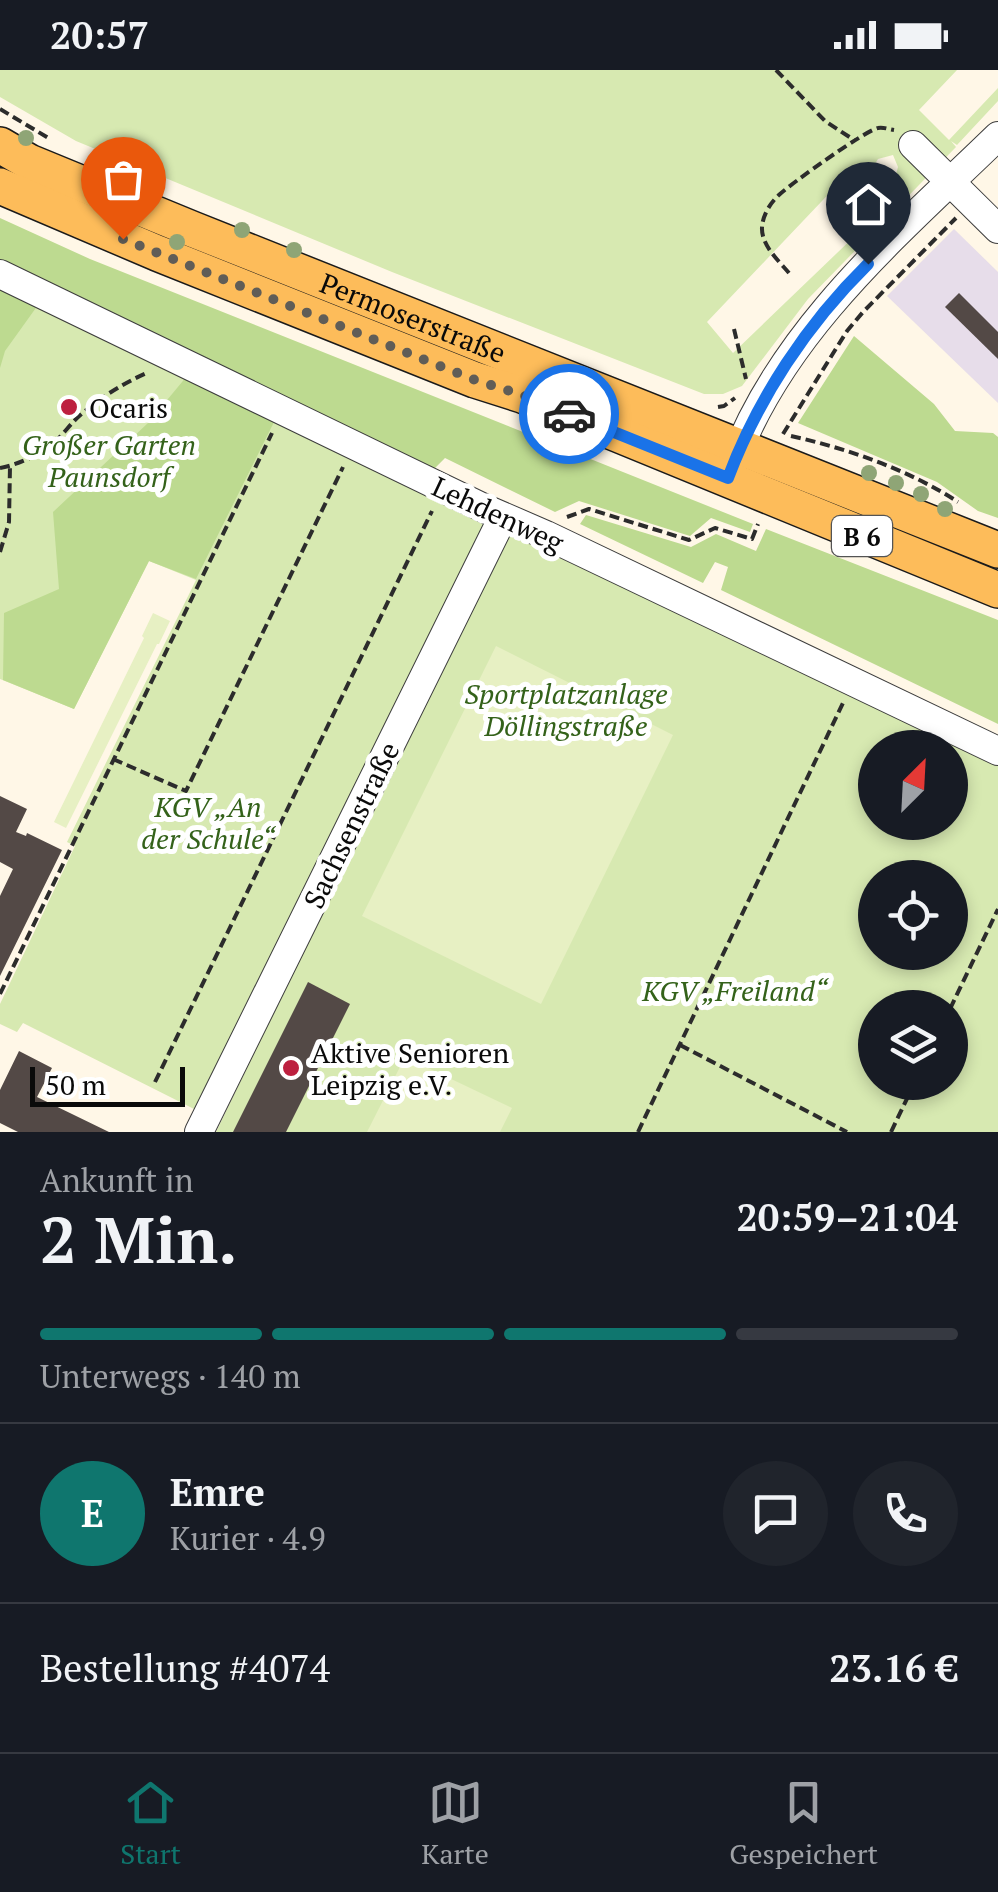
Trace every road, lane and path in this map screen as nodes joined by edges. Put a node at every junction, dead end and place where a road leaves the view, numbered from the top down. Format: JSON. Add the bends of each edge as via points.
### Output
{"nodes":[{"id":1,"x":776,"y":70,"type":"edge"},
{"id":2,"x":998,"y":136,"type":"edge"},
{"id":3,"x":855,"y":141,"type":"junction"},
{"id":4,"x":0,"y":145,"type":"edge"},
{"id":5,"x":913,"y":145,"type":"joint"},
{"id":6,"x":951,"y":181,"type":"junction"},
{"id":7,"x":0,"y":186,"type":"edge"},
{"id":8,"x":972,"y":202,"type":"junction"},
{"id":9,"x":998,"y":229,"type":"edge"},
{"id":10,"x":789,"y":273,"type":"dead end"},
{"id":11,"x":0,"y":274,"type":"edge"},
{"id":12,"x":734,"y":329,"type":"dead end"},
{"id":13,"x":148,"y":373,"type":"dead end"},
{"id":14,"x":747,"y":384,"type":"dead end"},
{"id":15,"x":278,"y":421,"type":"dead end"},
{"id":16,"x":782,"y":434,"type":"dead end"},
{"id":17,"x":349,"y":454,"type":"dead end"},
{"id":18,"x":734,"y":462,"type":"junction"},
{"id":19,"x":10,"y":466,"type":"junction"},
{"id":20,"x":0,"y":468,"type":"edge"},
{"id":21,"x":438,"y":497,"type":"dead end"},
{"id":22,"x":761,"y":517,"type":"dead end"},
{"id":23,"x":503,"y":518,"type":"junction"},
{"id":24,"x":546,"y":535,"type":"junction"},
{"id":25,"x":998,"y":550,"type":"edge"},
{"id":26,"x":0,"y":552,"type":"edge"},
{"id":27,"x":998,"y":590,"type":"edge"},
{"id":28,"x":854,"y":682,"type":"junction"},
{"id":29,"x":998,"y":750,"type":"edge"},
{"id":30,"x":113,"y":758,"type":"junction"},
{"id":31,"x":998,"y":909,"type":"edge"},
{"id":32,"x":959,"y":990,"type":"edge"},
{"id":33,"x":0,"y":994,"type":"edge"},
{"id":34,"x":680,"y":1045,"type":"junction"},
{"id":35,"x":155,"y":1082,"type":"dead end"},
{"id":36,"x":906,"y":1100,"type":"edge"},
{"id":37,"x":199,"y":1132,"type":"edge"},
{"id":38,"x":638,"y":1132,"type":"edge"},
{"id":39,"x":847,"y":1132,"type":"edge"},
{"id":40,"x":891,"y":1132,"type":"edge"}],
"edges":[{"from":1,"to":3,"type":"path","via":[[825,121]]},
{"from":2,"to":6,"type":"street"},
{"from":3,"to":5,"type":"path","via":[[878,128],[896,130]]},
{"from":3,"to":10,"type":"path","via":[[768,207],[761,233]]},
{"from":4,"to":18,"type":"main road","name":"Permoserstraße","number":"B 6"},
{"from":5,"to":6,"type":"street"},
{"from":6,"to":8,"type":"street"},
{"from":6,"to":18,"type":"street","via":[[840,291],[759,407]]},
{"from":7,"to":18,"type":"main road","name":"Permoserstraße","number":"B 6","via":[[475,380]]},
{"from":8,"to":9,"type":"street"},
{"from":8,"to":16,"type":"path","via":[[863,312]]},
{"from":11,"to":23,"type":"street","name":"Lehdenweg"},
{"from":12,"to":14,"type":"path"},
{"from":13,"to":19,"type":"path","via":[[108,394],[52,445]]},
{"from":15,"to":30,"type":"path"},
{"from":17,"to":30,"type":"path","via":[[186,791]]},
{"from":18,"to":25,"type":"main road","name":"Permoserstraße","number":"B 6"},
{"from":18,"to":27,"type":"main road","name":"Permoserstraße","number":"B 6","via":[[769,498]]},
{"from":19,"to":20,"type":"path"},
{"from":19,"to":26,"type":"path","via":[[9,522]]},
{"from":21,"to":35,"type":"path"},
{"from":22,"to":24,"type":"path","via":[[752,539],[715,528],[689,540],[589,509],[564,518]]},
{"from":23,"to":24,"type":"street","name":"Lehdenweg"},
{"from":23,"to":37,"type":"street","name":"Sachsenstraße"},
{"from":24,"to":28,"type":"street","name":"Lehdenweg"},
{"from":28,"to":29,"type":"street","name":"Lehdenweg"},
{"from":28,"to":34,"type":"path"},
{"from":30,"to":33,"type":"path"},
{"from":31,"to":32,"type":"path"},
{"from":34,"to":38,"type":"path"},
{"from":34,"to":39,"type":"path"},
{"from":36,"to":40,"type":"path"}]}
